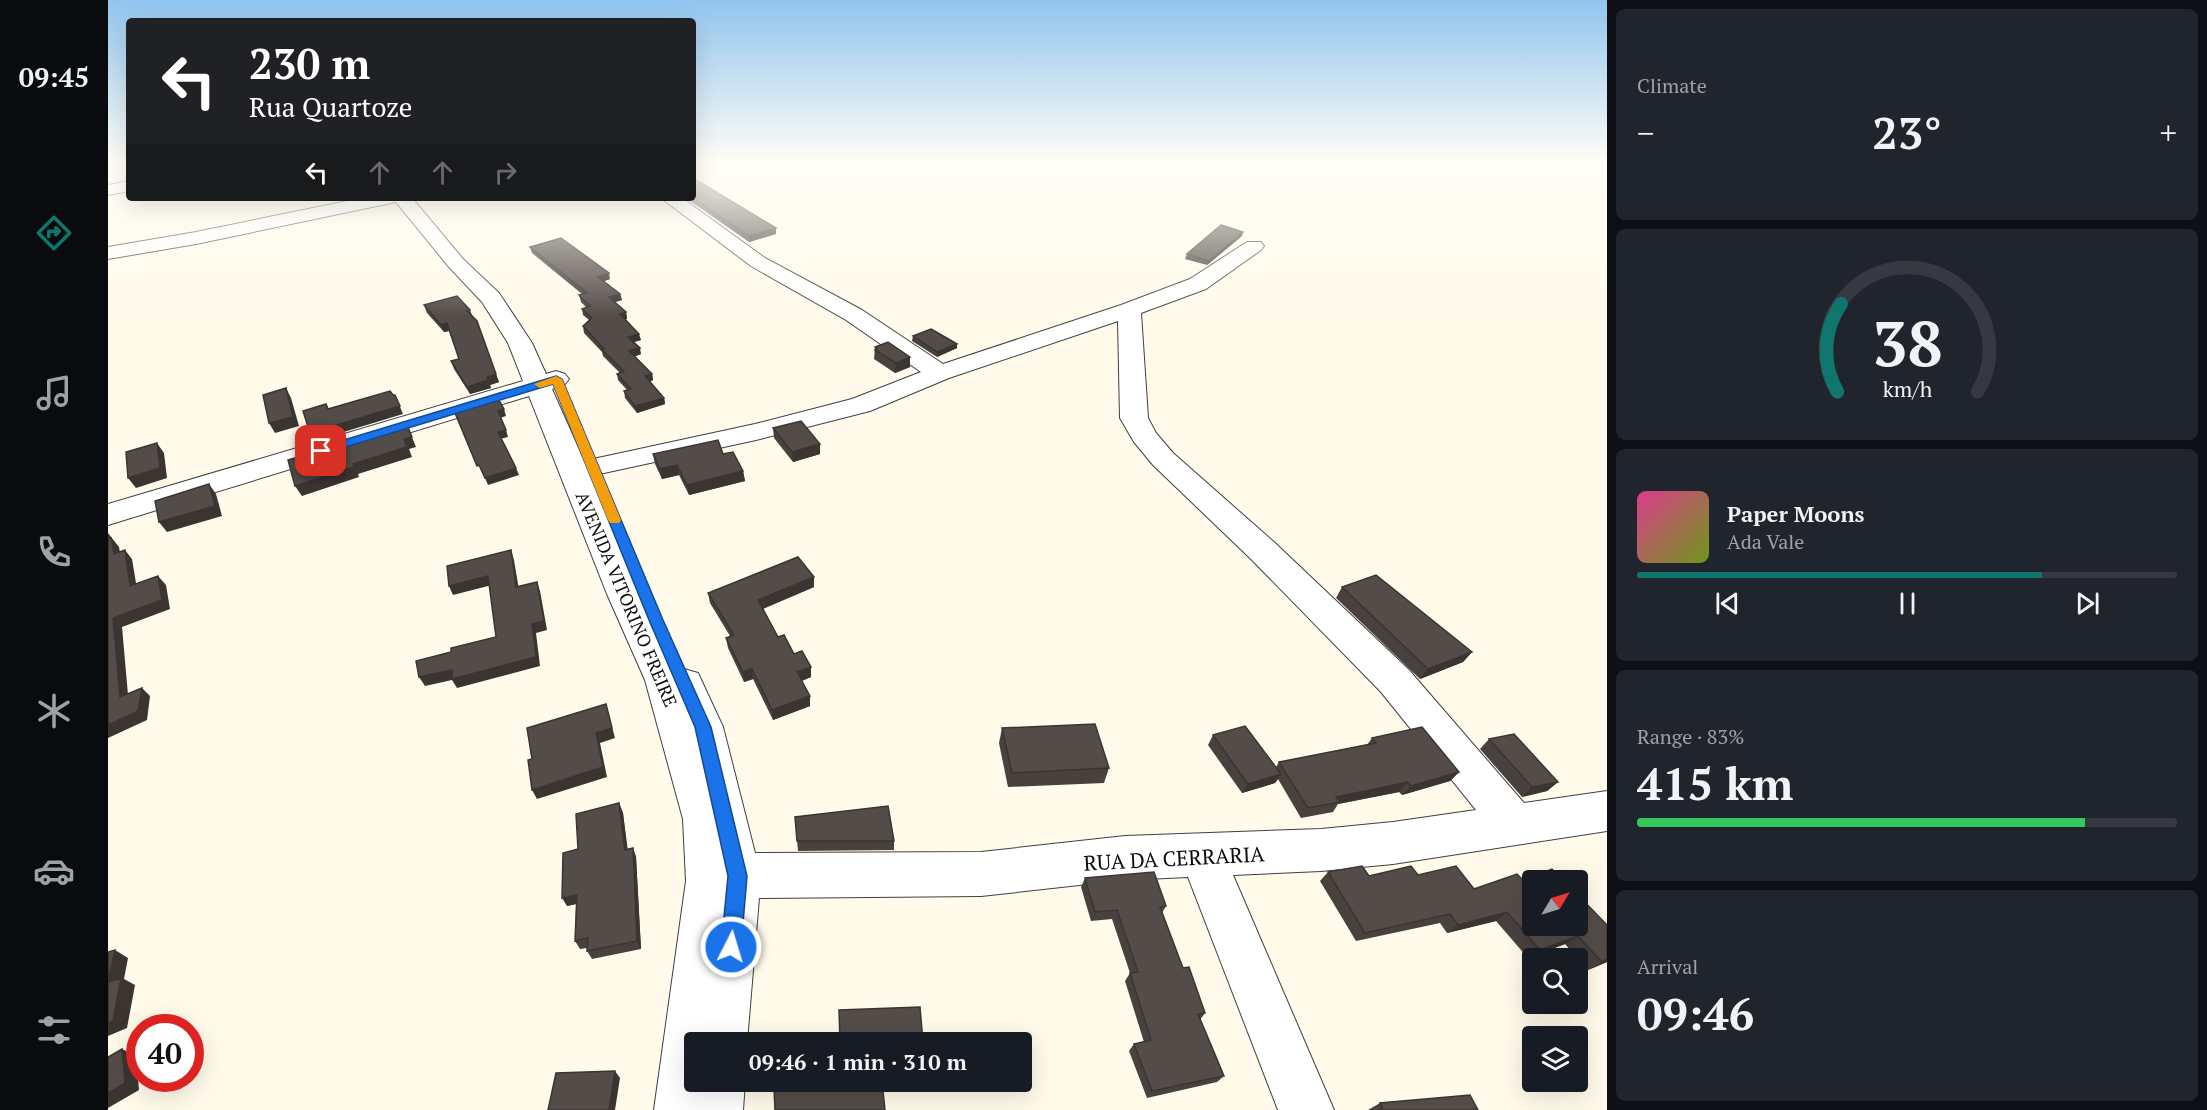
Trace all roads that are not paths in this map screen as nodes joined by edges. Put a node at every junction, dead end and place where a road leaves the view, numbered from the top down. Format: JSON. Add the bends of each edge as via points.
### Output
{"nodes":[{"id":1,"x":313,"y":214,"type":"edge"},
{"id":2,"x":415,"y":214,"type":"edge"},
{"id":3,"x":692,"y":214,"type":"edge"},
{"id":4,"x":1254,"y":246,"type":"dead end"},
{"id":5,"x":108,"y":253,"type":"edge"},
{"id":6,"x":1129,"y":310,"type":"junction"},
{"id":7,"x":940,"y":373,"type":"junction"},
{"id":8,"x":547,"y":382,"type":"junction"},
{"id":9,"x":593,"y":468,"type":"junction"},
{"id":10,"x":108,"y":515,"type":"edge"},
{"id":11,"x":1607,"y":811,"type":"edge"},
{"id":12,"x":1514,"y":824,"type":"junction"},
{"id":13,"x":1202,"y":855,"type":"junction"},
{"id":14,"x":738,"y":876,"type":"junction"},
{"id":15,"x":723,"y":1032,"type":"edge"},
{"id":16,"x":717,"y":1092,"type":"edge"},
{"id":17,"x":682,"y":1110,"type":"edge"},
{"id":18,"x":715,"y":1110,"type":"edge"},
{"id":19,"x":1306,"y":1110,"type":"edge"}],
"edges":[{"from":1,"to":5,"type":"street"},
{"from":2,"to":8,"type":"street","name":"AVENIDA VITORINO FREIRE","via":[[491,297]]},
{"from":3,"to":7,"type":"street","via":[[758,262],[854,315]]},
{"from":4,"to":6,"type":"street","via":[[1198,284]]},
{"from":6,"to":7,"type":"street"},
{"from":6,"to":12,"type":"street","via":[[1134,418],[1144,436],[1163,459],[1395,681]]},
{"from":7,"to":9,"type":"street","via":[[861,405],[812,419]]},
{"from":8,"to":9,"type":"street","name":"AVENIDA VITORINO FREIRE"},
{"from":8,"to":10,"type":"street"},
{"from":8,"to":17,"type":"street","name":"AVENIDA VITORINO FREIRE","via":[[624,594],[664,680],[705,819],[709,881]]},
{"from":9,"to":14,"type":"street","name":"AVENIDA VITORINO FREIRE","via":[[703,727]]},
{"from":11,"to":12,"type":"street","name":"RUA DA CERRARIA"},
{"from":12,"to":13,"type":"street","name":"RUA DA CERRARIA","via":[[1393,843]]},
{"from":13,"to":14,"type":"street","name":"RUA DA CERRARIA","via":[[1125,858],[981,874]]},
{"from":13,"to":19,"type":"street"},
{"from":14,"to":15,"type":"street","name":"AVENIDA VITORINO FREIRE"},
{"from":16,"to":18,"type":"street"}]}
